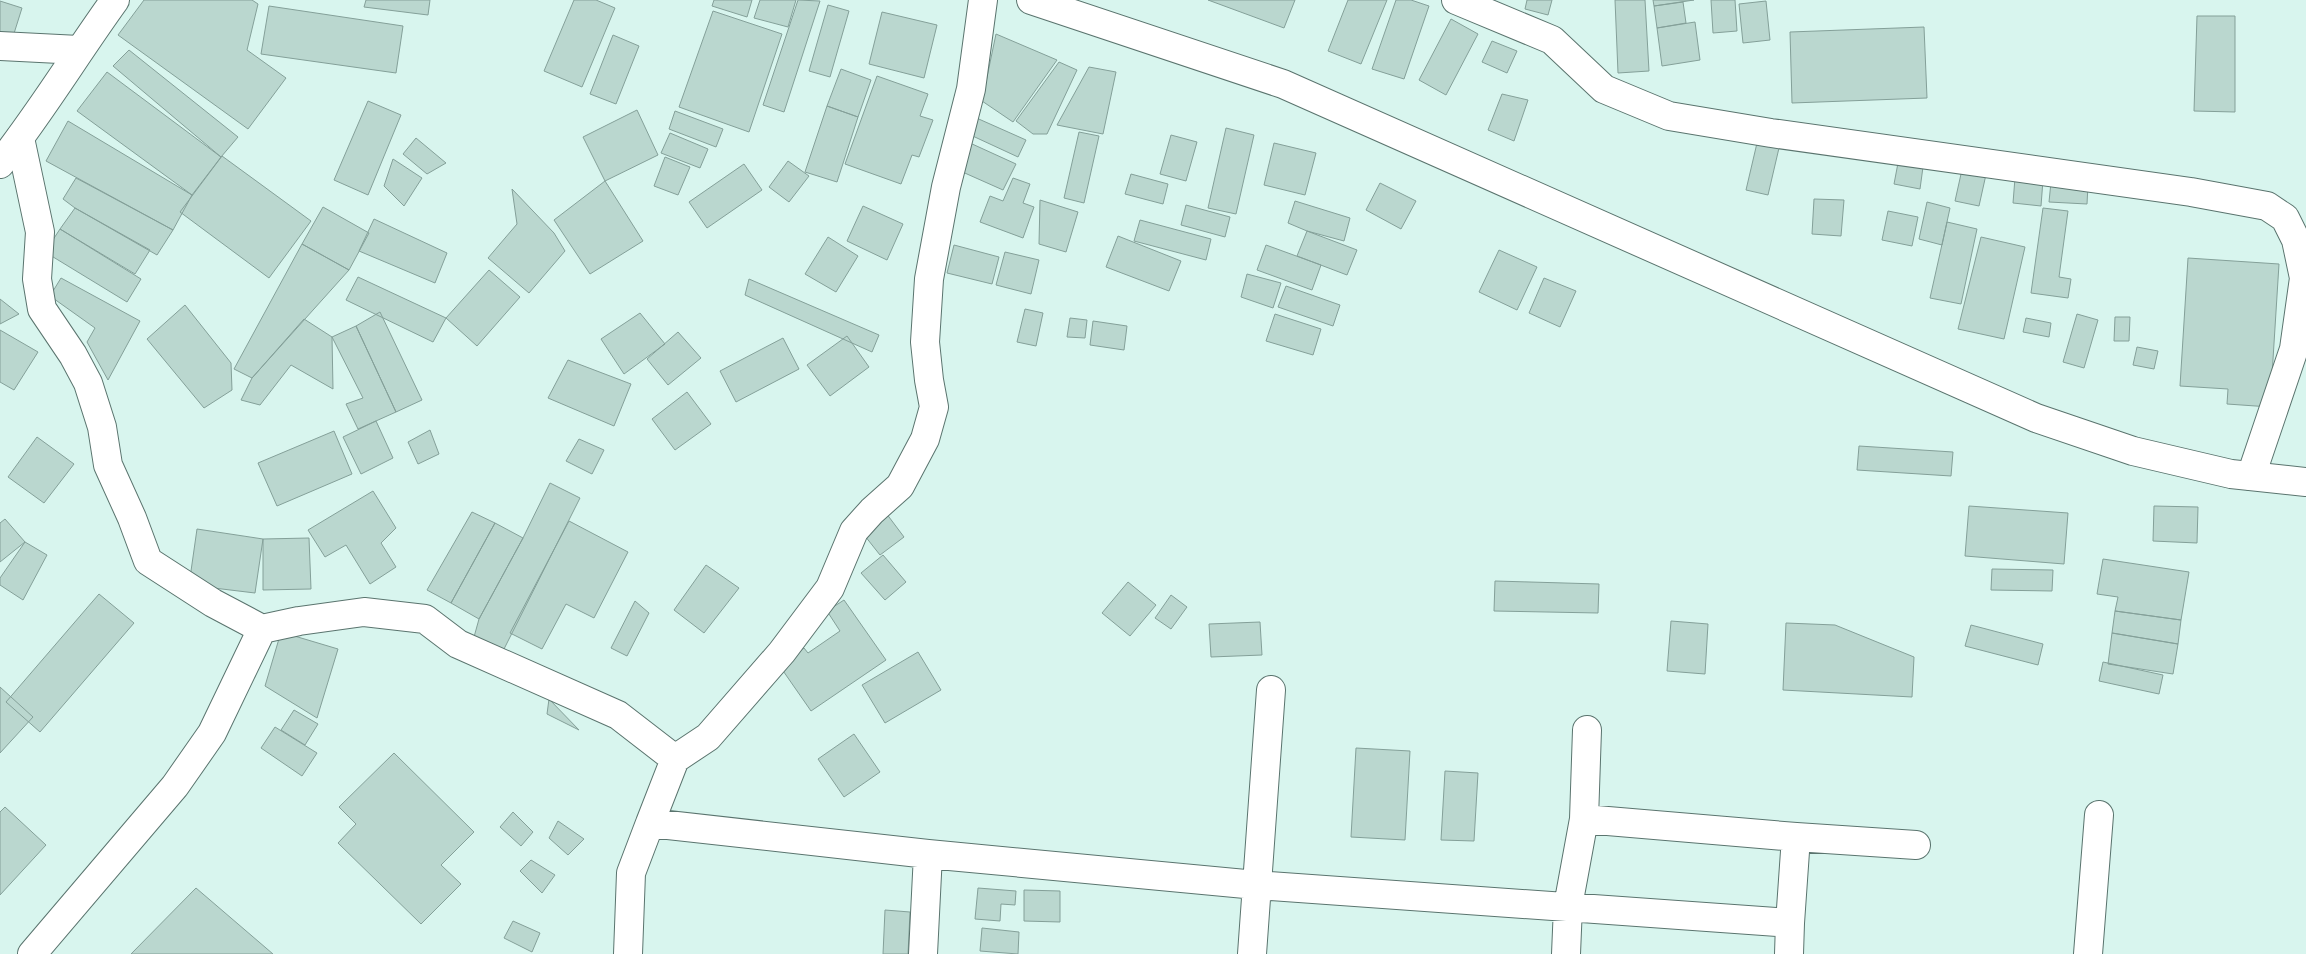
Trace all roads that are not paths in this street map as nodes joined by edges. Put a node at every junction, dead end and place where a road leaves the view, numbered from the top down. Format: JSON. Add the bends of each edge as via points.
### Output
{"nodes":[{"id":1,"x":115,"y":0,"type":"edge"},
{"id":2,"x":983,"y":0,"type":"edge"},
{"id":3,"x":1032,"y":0,"type":"edge"},
{"id":4,"x":1456,"y":0,"type":"edge"},
{"id":5,"x":0,"y":46,"type":"edge"},
{"id":6,"x":79,"y":50,"type":"junction"},
{"id":7,"x":20,"y":138,"type":"junction"},
{"id":8,"x":0,"y":164,"type":"edge"},
{"id":9,"x":2251,"y":476,"type":"junction"},
{"id":10,"x":2306,"y":482,"type":"edge"},
{"id":11,"x":262,"y":629,"type":"junction"},
{"id":12,"x":1271,"y":690,"type":"dead end"},
{"id":13,"x":1587,"y":730,"type":"dead end"},
{"id":14,"x":675,"y":759,"type":"junction"},
{"id":15,"x":2099,"y":815,"type":"dead end"},
{"id":16,"x":1584,"y":819,"type":"junction"},
{"id":17,"x":650,"y":823,"type":"junction"},
{"id":18,"x":1796,"y":837,"type":"junction"},
{"id":19,"x":1916,"y":845,"type":"dead end"},
{"id":20,"x":928,"y":854,"type":"junction"},
{"id":21,"x":1256,"y":885,"type":"junction"},
{"id":22,"x":1568,"y":906,"type":"junction"},
{"id":23,"x":1790,"y":923,"type":"junction"},
{"id":24,"x":32,"y":954,"type":"edge"},
{"id":25,"x":628,"y":954,"type":"edge"},
{"id":26,"x":923,"y":954,"type":"edge"},
{"id":27,"x":1252,"y":954,"type":"edge"},
{"id":28,"x":1566,"y":954,"type":"edge"},
{"id":29,"x":1788,"y":954,"type":"edge"},
{"id":30,"x":2088,"y":954,"type":"edge"}],
"edges":[{"from":1,"to":6,"type":"street"},
{"from":2,"to":14,"type":"street","via":[[972,89],[946,187],[929,279],[925,342],[934,407],[925,439],[900,486],[854,531],[830,588],[782,652],[708,737]]},
{"from":3,"to":9,"type":"street","via":[[1283,84],[2036,418],[2132,451]]},
{"from":4,"to":9,"type":"street","via":[[1552,40],[1604,89],[1669,116],[2191,192],[2267,206],[2286,218],[2296,240],[2304,278],[2294,349]]},
{"from":5,"to":6,"type":"street"},
{"from":6,"to":7,"type":"street"},
{"from":7,"to":8,"type":"street"},
{"from":7,"to":11,"type":"street","via":[[40,232],[36,279],[42,310],[74,355],[88,382],[102,427],[108,465],[148,561],[213,603]]},
{"from":9,"to":10,"type":"street"},
{"from":11,"to":14,"type":"street","via":[[364,612],[425,619],[458,644],[618,716]]},
{"from":11,"to":24,"type":"street","via":[[212,733],[175,786]]},
{"from":12,"to":21,"type":"street"},
{"from":13,"to":16,"type":"street"},
{"from":14,"to":17,"type":"street"},
{"from":15,"to":30,"type":"street"},
{"from":16,"to":18,"type":"street"},
{"from":16,"to":22,"type":"street"},
{"from":17,"to":20,"type":"street"},
{"from":17,"to":25,"type":"street","via":[[632,874]]},
{"from":18,"to":19,"type":"street"},
{"from":18,"to":23,"type":"street"},
{"from":20,"to":21,"type":"street"},
{"from":20,"to":26,"type":"street"},
{"from":21,"to":22,"type":"street"},
{"from":21,"to":27,"type":"street"},
{"from":22,"to":23,"type":"street"},
{"from":22,"to":28,"type":"street"},
{"from":23,"to":29,"type":"street"}]}
